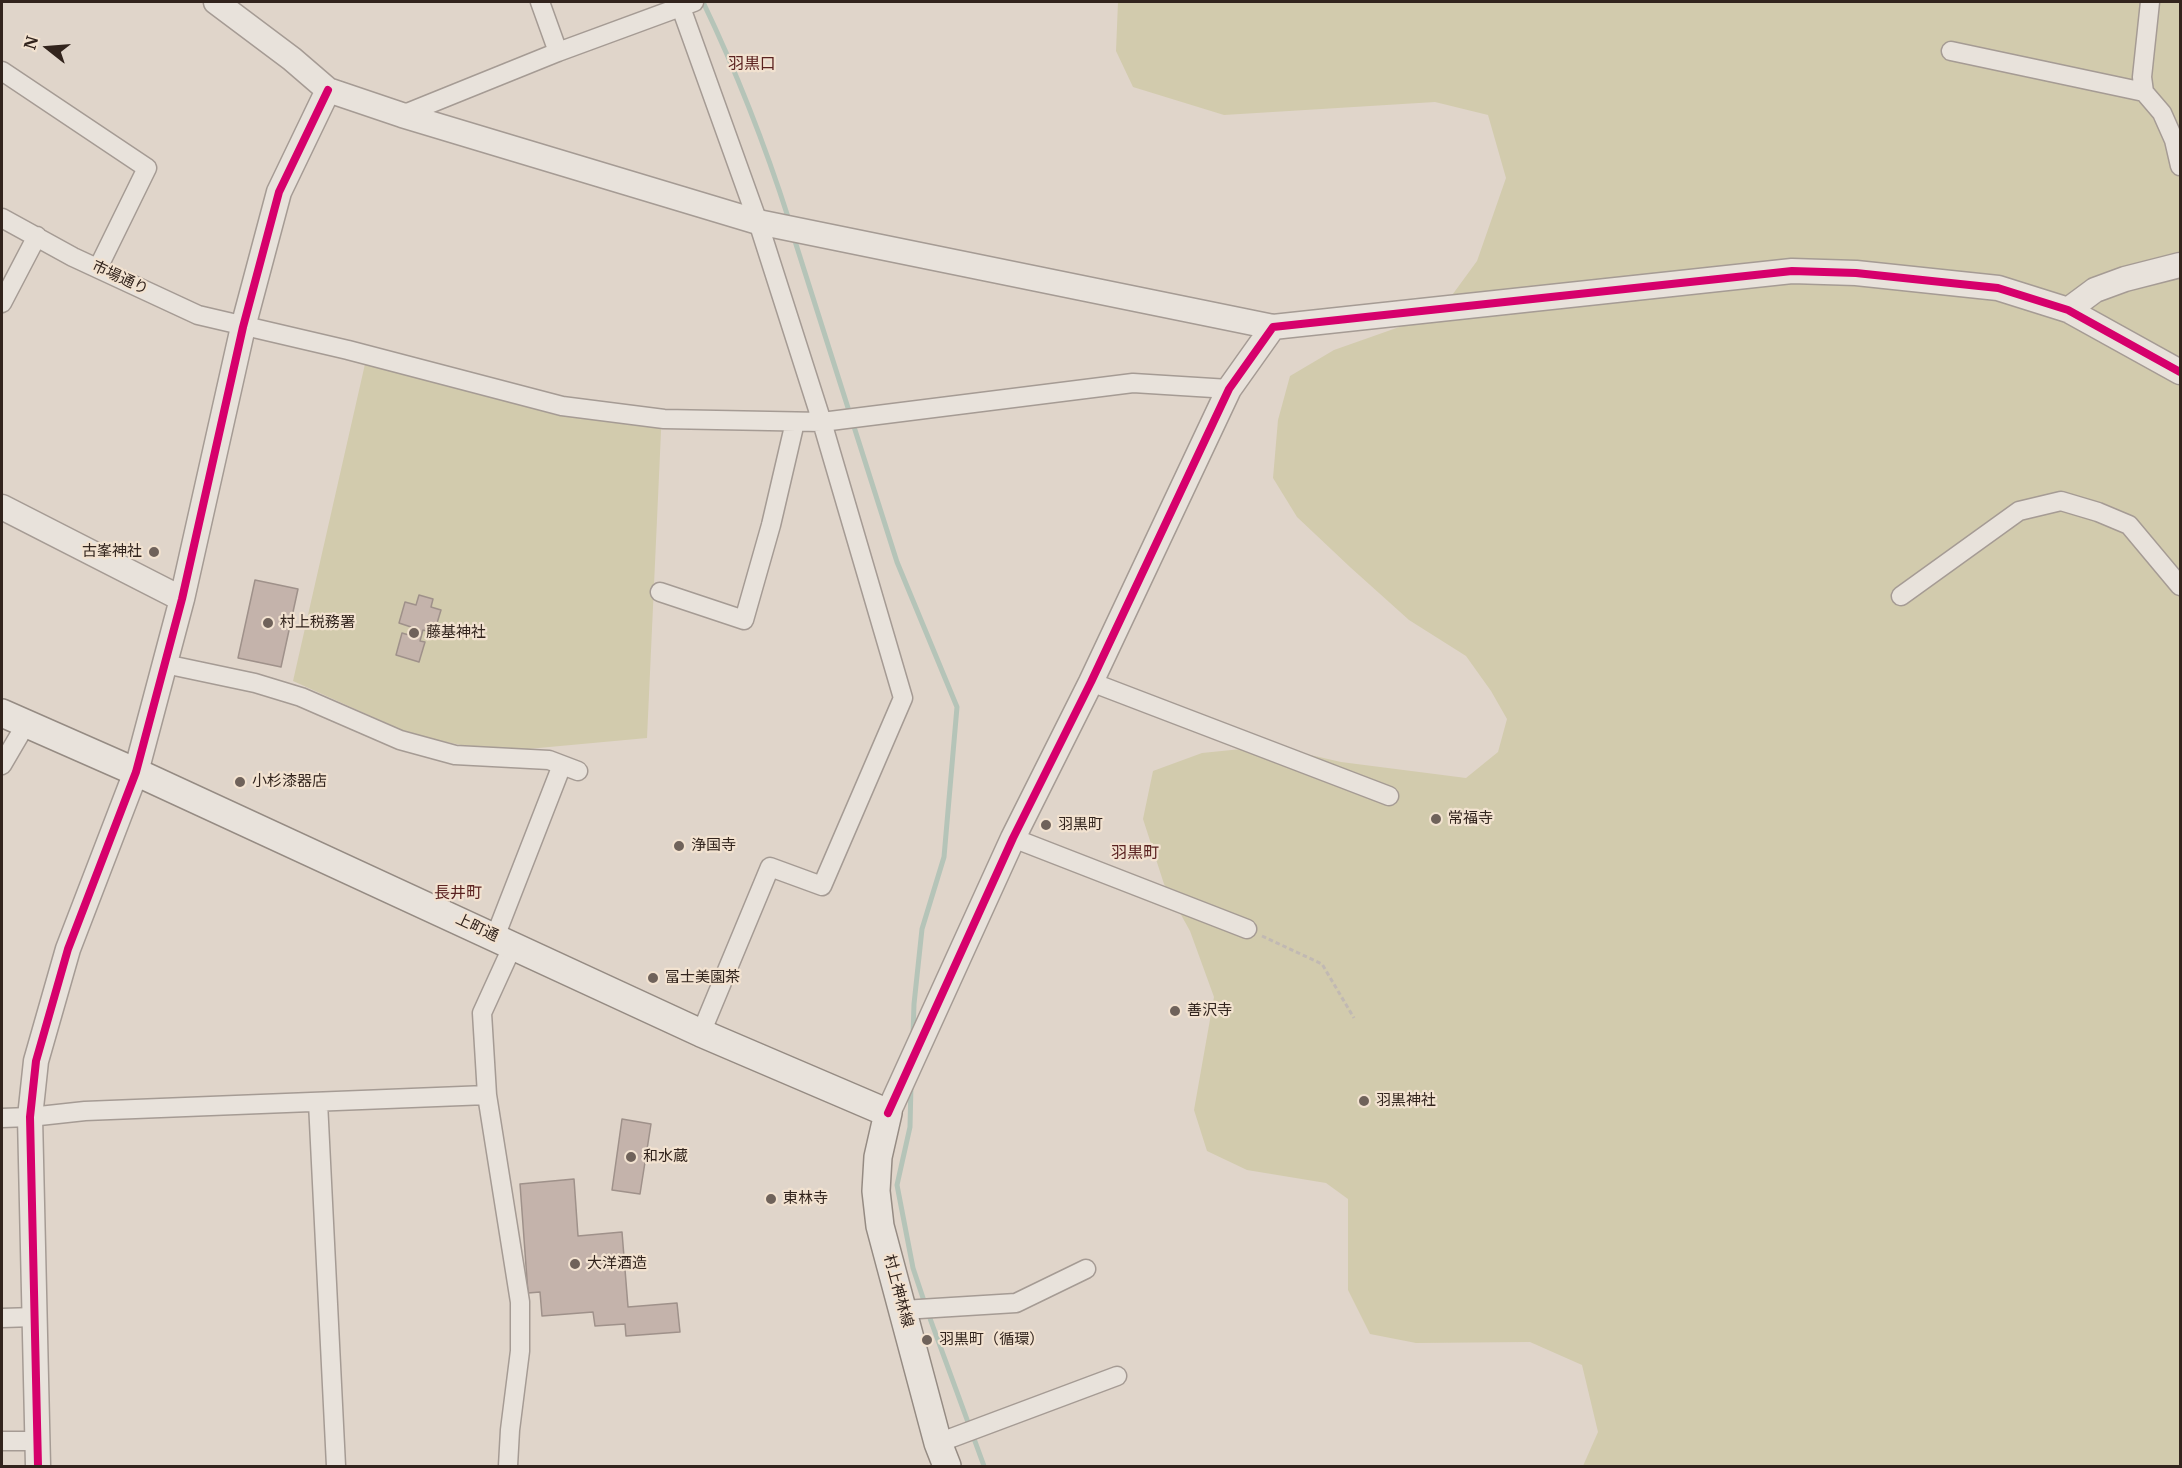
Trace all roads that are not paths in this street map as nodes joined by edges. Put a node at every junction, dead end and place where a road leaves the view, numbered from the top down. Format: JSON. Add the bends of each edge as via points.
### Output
{"nodes":[{"id":1,"x":216,"y":2,"type":"edge"},
{"id":2,"x":540,"y":2,"type":"edge"},
{"id":3,"x":2150,"y":2,"type":"edge"},
{"id":4,"x":685,"y":3,"type":"edge"},
{"id":5,"x":1951,"y":51,"type":"dead end"},
{"id":6,"x":558,"y":52,"type":"junction"},
{"id":7,"x":2,"y":71,"type":"edge"},
{"id":8,"x":328,"y":90,"type":"junction"},
{"id":9,"x":2144,"y":92,"type":"junction"},
{"id":10,"x":402,"y":115,"type":"junction"},
{"id":11,"x":2181,"y":166,"type":"edge"},
{"id":12,"x":2,"y":218,"type":"edge"},
{"id":13,"x":758,"y":222,"type":"junction"},
{"id":14,"x":37,"y":236,"type":"junction"},
{"id":15,"x":2181,"y":265,"type":"edge"},
{"id":16,"x":98,"y":268,"type":"junction"},
{"id":17,"x":2,"y":303,"type":"edge"},
{"id":18,"x":2068,"y":310,"type":"junction"},
{"id":19,"x":243,"y":327,"type":"junction"},
{"id":20,"x":1273,"y":327,"type":"junction"},
{"id":21,"x":2181,"y":372,"type":"edge"},
{"id":22,"x":1229,"y":388,"type":"junction"},
{"id":23,"x":795,"y":422,"type":"junction"},
{"id":24,"x":822,"y":422,"type":"junction"},
{"id":25,"x":2,"y":507,"type":"edge"},
{"id":26,"x":2181,"y":586,"type":"edge"},
{"id":27,"x":660,"y":592,"type":"dead end"},
{"id":28,"x":1901,"y":596,"type":"dead end"},
{"id":29,"x":182,"y":599,"type":"junction"},
{"id":30,"x":165,"y":664,"type":"junction"},
{"id":31,"x":1091,"y":682,"type":"junction"},
{"id":32,"x":2,"y":712,"type":"edge"},
{"id":33,"x":26,"y":724,"type":"junction"},
{"id":34,"x":2,"y":765,"type":"edge"},
{"id":35,"x":136,"y":772,"type":"junction"},
{"id":36,"x":1389,"y":796,"type":"dead end"},
{"id":37,"x":1013,"y":838,"type":"junction"},
{"id":38,"x":1247,"y":929,"type":"road end"},
{"id":39,"x":504,"y":941,"type":"junction"},
{"id":40,"x":700,"y":1033,"type":"junction"},
{"id":41,"x":487,"y":1095,"type":"junction"},
{"id":42,"x":318,"y":1102,"type":"junction"},
{"id":43,"x":888,"y":1113,"type":"junction"},
{"id":44,"x":30,"y":1117,"type":"junction"},
{"id":45,"x":2,"y":1118,"type":"edge"},
{"id":46,"x":1086,"y":1269,"type":"dead end"},
{"id":47,"x":903,"y":1310,"type":"junction"},
{"id":48,"x":35,"y":1317,"type":"junction"},
{"id":49,"x":2,"y":1318,"type":"edge"},
{"id":50,"x":1117,"y":1376,"type":"dead end"},
{"id":51,"x":2,"y":1442,"type":"edge"},
{"id":52,"x":37,"y":1442,"type":"junction"},
{"id":53,"x":942,"y":1455,"type":"edge"},
{"id":54,"x":38,"y":1467,"type":"edge"},
{"id":55,"x":336,"y":1467,"type":"edge"},
{"id":56,"x":508,"y":1467,"type":"edge"}],
"edges":[{"from":1,"to":8,"type":"street"},
{"from":2,"to":6,"type":"street"},
{"from":3,"to":9,"type":"street"},
{"from":4,"to":6,"type":"street"},
{"from":4,"to":13,"type":"street"},
{"from":5,"to":9,"type":"street"},
{"from":6,"to":10,"type":"street"},
{"from":7,"to":16,"type":"street","via":[[147,168]]},
{"from":8,"to":10,"type":"street"},
{"from":8,"to":19,"type":"street","via":[[279,192]]},
{"from":9,"to":11,"type":"street","via":[[2162,113]]},
{"from":10,"to":13,"type":"street"},
{"from":12,"to":14,"type":"street","name":"市場通り"},
{"from":13,"to":20,"type":"street"},
{"from":13,"to":24,"type":"street"},
{"from":14,"to":16,"type":"street","name":"市場通り"},
{"from":14,"to":17,"type":"street"},
{"from":15,"to":18,"type":"street","via":[[2095,290]]},
{"from":16,"to":19,"type":"street","name":"市場通り","via":[[198,315]]},
{"from":18,"to":20,"type":"street","via":[[1998,288],[1856,273],[1792,271]]},
{"from":18,"to":21,"type":"street"},
{"from":19,"to":23,"type":"street","name":"市場通り","via":[[562,406],[664,419]]},
{"from":19,"to":29,"type":"street"},
{"from":20,"to":22,"type":"street"},
{"from":22,"to":24,"type":"street","name":"市場通り","via":[[1133,383]]},
{"from":22,"to":31,"type":"street"},
{"from":23,"to":24,"type":"street","name":"市場通り"},
{"from":23,"to":27,"type":"street","via":[[744,620]]},
{"from":24,"to":40,"type":"street","via":[[903,698],[822,886],[770,867]]},
{"from":25,"to":29,"type":"street"},
{"from":26,"to":28,"type":"street","via":[[2129,525],[2061,501],[2019,511]]},
{"from":29,"to":30,"type":"street"},
{"from":30,"to":35,"type":"street"},
{"from":30,"to":39,"type":"street","via":[[255,682],[301,697],[400,740],[455,755],[549,760],[570,768]]},
{"from":31,"to":36,"type":"street"},
{"from":31,"to":37,"type":"street"},
{"from":32,"to":33,"type":"main road","name":"上町通"},
{"from":33,"to":34,"type":"street"},
{"from":33,"to":35,"type":"main road","name":"上町通"},
{"from":35,"to":39,"type":"main road","name":"上町通"},
{"from":35,"to":44,"type":"street","via":[[68,949],[36,1061]]},
{"from":37,"to":38,"type":"street"},
{"from":37,"to":43,"type":"street"},
{"from":39,"to":40,"type":"main road","name":"上町通"},
{"from":39,"to":41,"type":"street","via":[[482,1013]]},
{"from":40,"to":43,"type":"main road","name":"上町通"},
{"from":41,"to":42,"type":"street"},
{"from":41,"to":56,"type":"street","via":[[520,1302],[520,1351]]},
{"from":42,"to":44,"type":"street","via":[[85,1111]]},
{"from":42,"to":55,"type":"street"},
{"from":43,"to":47,"type":"main road","name":"村上神林線","via":[[878,1158],[876,1191],[880,1226]]},
{"from":44,"to":45,"type":"street"},
{"from":44,"to":48,"type":"street"},
{"from":46,"to":47,"type":"street","via":[[1016,1303]]},
{"from":47,"to":53,"type":"main road","name":"村上神林線"},
{"from":48,"to":49,"type":"street"},
{"from":48,"to":52,"type":"street"},
{"from":50,"to":53,"type":"street"},
{"from":51,"to":52,"type":"street"},
{"from":52,"to":54,"type":"street"}]}
